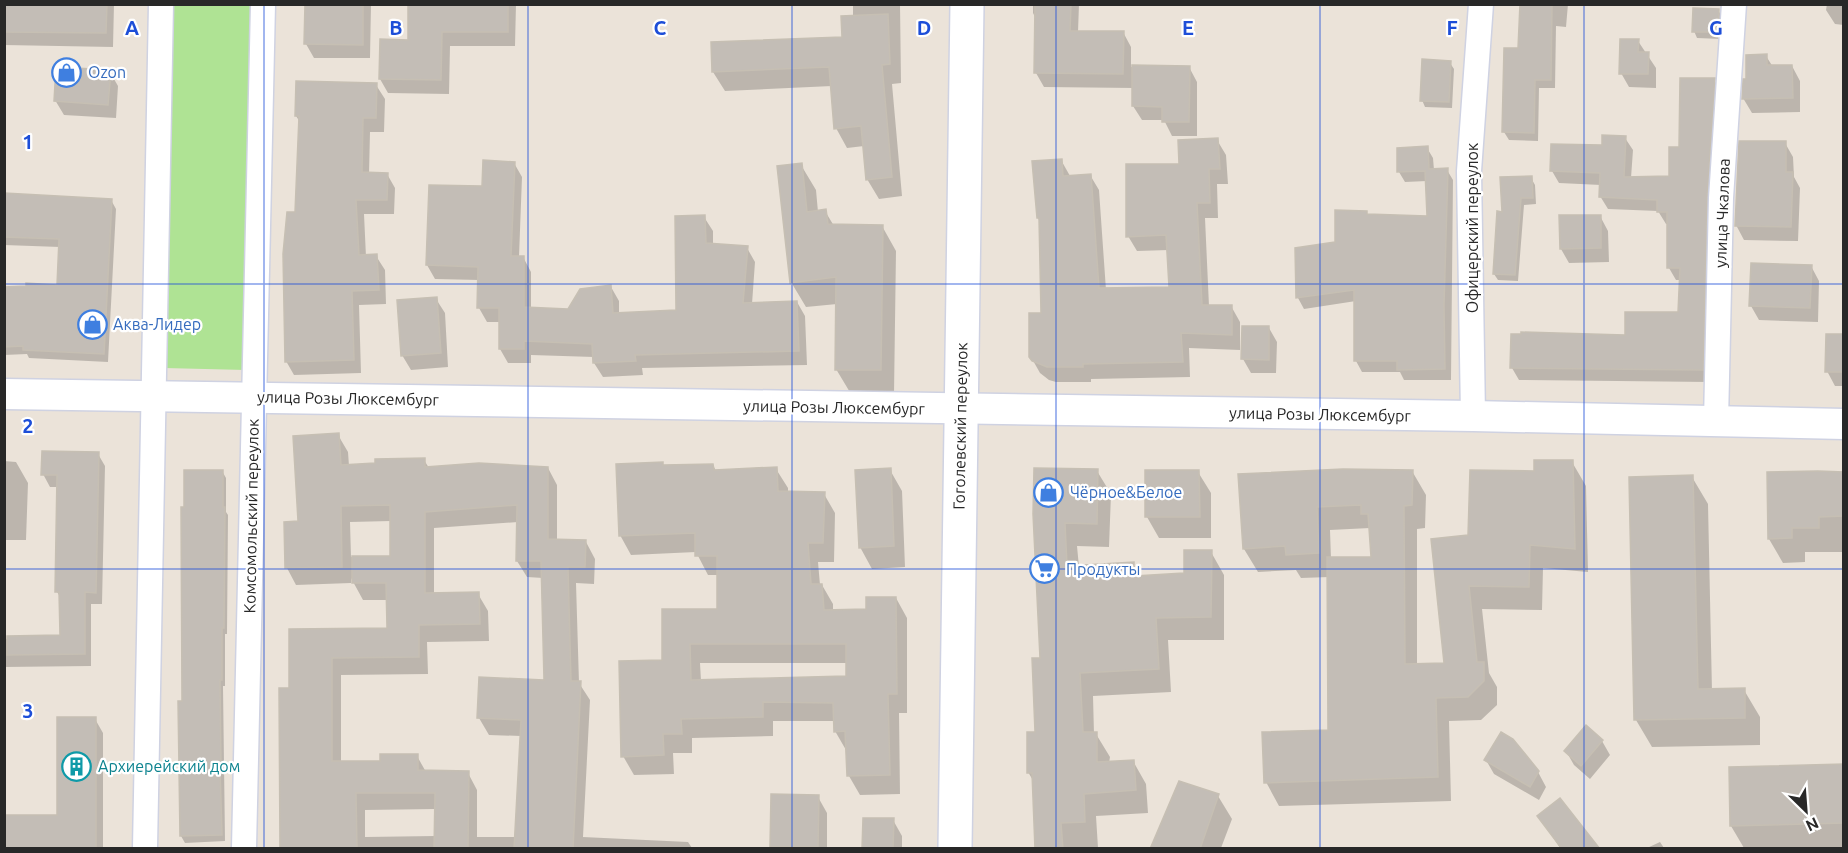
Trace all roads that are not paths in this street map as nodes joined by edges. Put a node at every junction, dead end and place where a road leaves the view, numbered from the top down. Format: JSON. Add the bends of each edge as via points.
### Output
{"nodes":[{"id":1,"x":161,"y":4,"type":"edge"},
{"id":2,"x":263,"y":4,"type":"edge"},
{"id":3,"x":967,"y":4,"type":"edge"},
{"id":4,"x":1482,"y":4,"type":"edge"},
{"id":5,"x":1734,"y":4,"type":"edge"},
{"id":6,"x":4,"y":394,"type":"edge"},
{"id":7,"x":154,"y":395,"type":"junction"},
{"id":8,"x":254,"y":396,"type":"junction"},
{"id":9,"x":961,"y":409,"type":"junction"},
{"id":10,"x":1473,"y":416,"type":"junction"},
{"id":11,"x":1716,"y":422,"type":"junction"},
{"id":12,"x":1844,"y":424,"type":"edge"},
{"id":13,"x":146,"y":849,"type":"edge"},
{"id":14,"x":244,"y":849,"type":"edge"},
{"id":15,"x":955,"y":849,"type":"edge"}],
"edges":[{"from":1,"to":7,"type":"street"},
{"from":2,"to":8,"type":"street","name":"Комсомольский переулок"},
{"from":3,"to":9,"type":"main road","name":"Гоголевский переулок"},
{"from":4,"to":10,"type":"street","name":"Офицерский переулок","via":[[1469,171]]},
{"from":5,"to":11,"type":"street","name":"улица Чкалова","via":[[1721,198]]},
{"from":6,"to":7,"type":"street","name":"улица Розы Люксембург"},
{"from":7,"to":8,"type":"street","name":"улица Розы Люксембург"},
{"from":7,"to":13,"type":"street"},
{"from":8,"to":9,"type":"street","name":"улица Розы Люксембург"},
{"from":8,"to":14,"type":"street","name":"Комсомольский переулок"},
{"from":9,"to":10,"type":"street","name":"улица Розы Люксембург"},
{"from":9,"to":15,"type":"main road","name":"Гоголевский переулок"},
{"from":10,"to":11,"type":"street","name":"улица Розы Люксембург"},
{"from":11,"to":12,"type":"street","name":"улица Розы Люксембург"}]}
